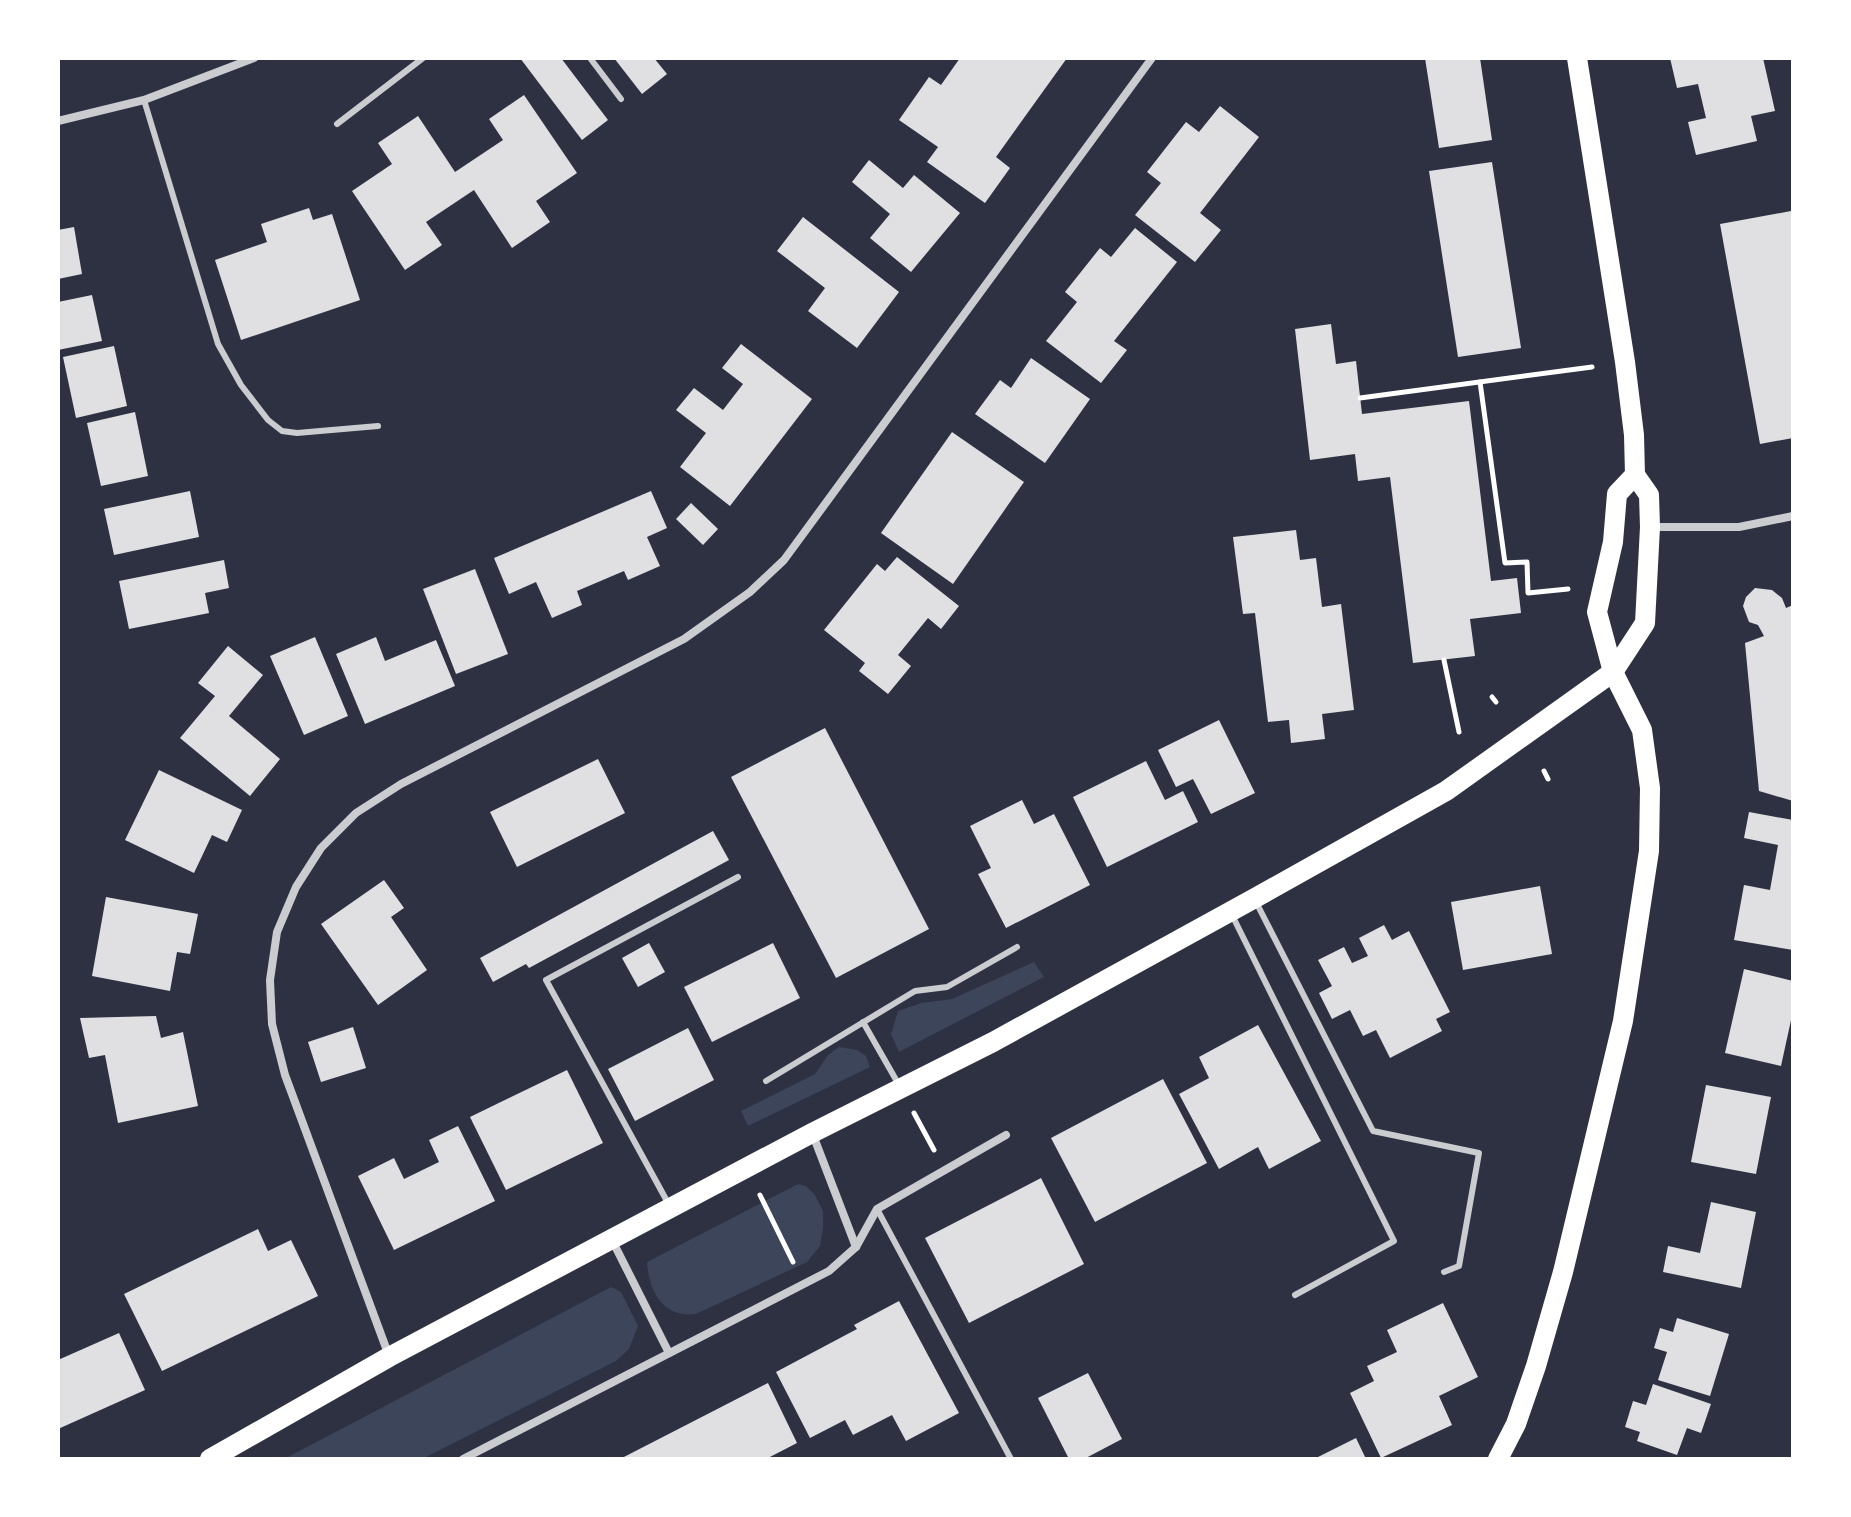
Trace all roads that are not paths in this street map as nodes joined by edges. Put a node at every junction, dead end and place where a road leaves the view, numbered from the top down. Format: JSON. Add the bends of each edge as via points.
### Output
{"nodes":[{"id":1,"x":254,"y":58,"type":"edge"},
{"id":2,"x":423,"y":58,"type":"edge"},
{"id":3,"x":590,"y":58,"type":"edge"},
{"id":4,"x":1152,"y":58,"type":"edge"},
{"id":5,"x":1577,"y":58,"type":"edge"},
{"id":6,"x":621,"y":99,"type":"dead end"},
{"id":7,"x":144,"y":100,"type":"junction"},
{"id":8,"x":58,"y":121,"type":"edge"},
{"id":9,"x":337,"y":124,"type":"dead end"},
{"id":10,"x":378,"y":426,"type":"dead end"},
{"id":11,"x":1635,"y":475,"type":"junction"},
{"id":12,"x":1793,"y":516,"type":"edge"},
{"id":13,"x":1650,"y":527,"type":"junction"},
{"id":14,"x":1613,"y":672,"type":"junction"},
{"id":15,"x":738,"y":877,"type":"dead end"},
{"id":16,"x":1255,"y":898,"type":"junction"},
{"id":17,"x":1230,"y":912,"type":"junction"},
{"id":18,"x":1017,"y":947,"type":"dead end"},
{"id":19,"x":863,"y":1022,"type":"junction"},
{"id":20,"x":766,"y":1081,"type":"dead end"},
{"id":21,"x":900,"y":1088,"type":"junction"},
{"id":22,"x":812,"y":1133,"type":"junction"},
{"id":23,"x":1006,"y":1135,"type":"dead end"},
{"id":24,"x":671,"y":1208,"type":"junction"},
{"id":25,"x":877,"y":1209,"type":"junction"},
{"id":26,"x":612,"y":1240,"type":"junction"},
{"id":27,"x":856,"y":1247,"type":"junction"},
{"id":28,"x":1444,"y":1272,"type":"dead end"},
{"id":29,"x":1295,"y":1295,"type":"dead end"},
{"id":30,"x":669,"y":1353,"type":"junction"},
{"id":31,"x":389,"y":1357,"type":"junction"},
{"id":32,"x":210,"y":1459,"type":"edge"},
{"id":33,"x":463,"y":1459,"type":"edge"},
{"id":34,"x":1011,"y":1459,"type":"edge"},
{"id":35,"x":1498,"y":1459,"type":"edge"}],
"edges":[{"from":1,"to":7,"type":"street"},
{"from":2,"to":9,"type":"lane"},
{"from":3,"to":6,"type":"lane"},
{"from":4,"to":31,"type":"street","via":[[784,560],[750,592],[684,639],[401,784],[356,813],[321,848],[296,887],[277,932],[270,980],[272,1024],[285,1075]]},
{"from":5,"to":11,"type":"main road","via":[[1625,362]]},
{"from":7,"to":8,"type":"street"},
{"from":7,"to":10,"type":"lane","via":[[218,344],[241,385],[282,431]]},
{"from":11,"to":13,"type":"main road","via":[[1649,495]]},
{"from":11,"to":14,"type":"main road","via":[[1617,494],[1613,542],[1597,612]]},
{"from":12,"to":13,"type":"street","via":[[1739,527]]},
{"from":13,"to":14,"type":"main road","via":[[1645,623]]},
{"from":14,"to":16,"type":"main road","via":[[1446,791]]},
{"from":14,"to":35,"type":"main road","via":[[1642,730],[1650,788],[1649,851],[1623,1021],[1563,1272],[1516,1424]]},
{"from":15,"to":24,"type":"lane","via":[[546,980]]},
{"from":16,"to":17,"type":"main road"},
{"from":16,"to":28,"type":"lane","via":[[1373,1131],[1479,1153],[1459,1266]]},
{"from":17,"to":21,"type":"main road"},
{"from":17,"to":29,"type":"lane","via":[[1394,1241]]},
{"from":18,"to":19,"type":"lane","via":[[947,987],[915,991]]},
{"from":19,"to":20,"type":"lane"},
{"from":19,"to":21,"type":"lane"},
{"from":21,"to":22,"type":"main road"},
{"from":22,"to":24,"type":"main road"},
{"from":22,"to":27,"type":"street"},
{"from":23,"to":25,"type":"street"},
{"from":24,"to":26,"type":"main road"},
{"from":25,"to":27,"type":"street"},
{"from":25,"to":34,"type":"lane"},
{"from":26,"to":30,"type":"street"},
{"from":26,"to":31,"type":"main road"},
{"from":27,"to":30,"type":"street","via":[[829,1271]]},
{"from":30,"to":33,"type":"street"},
{"from":31,"to":32,"type":"main road"}]}
